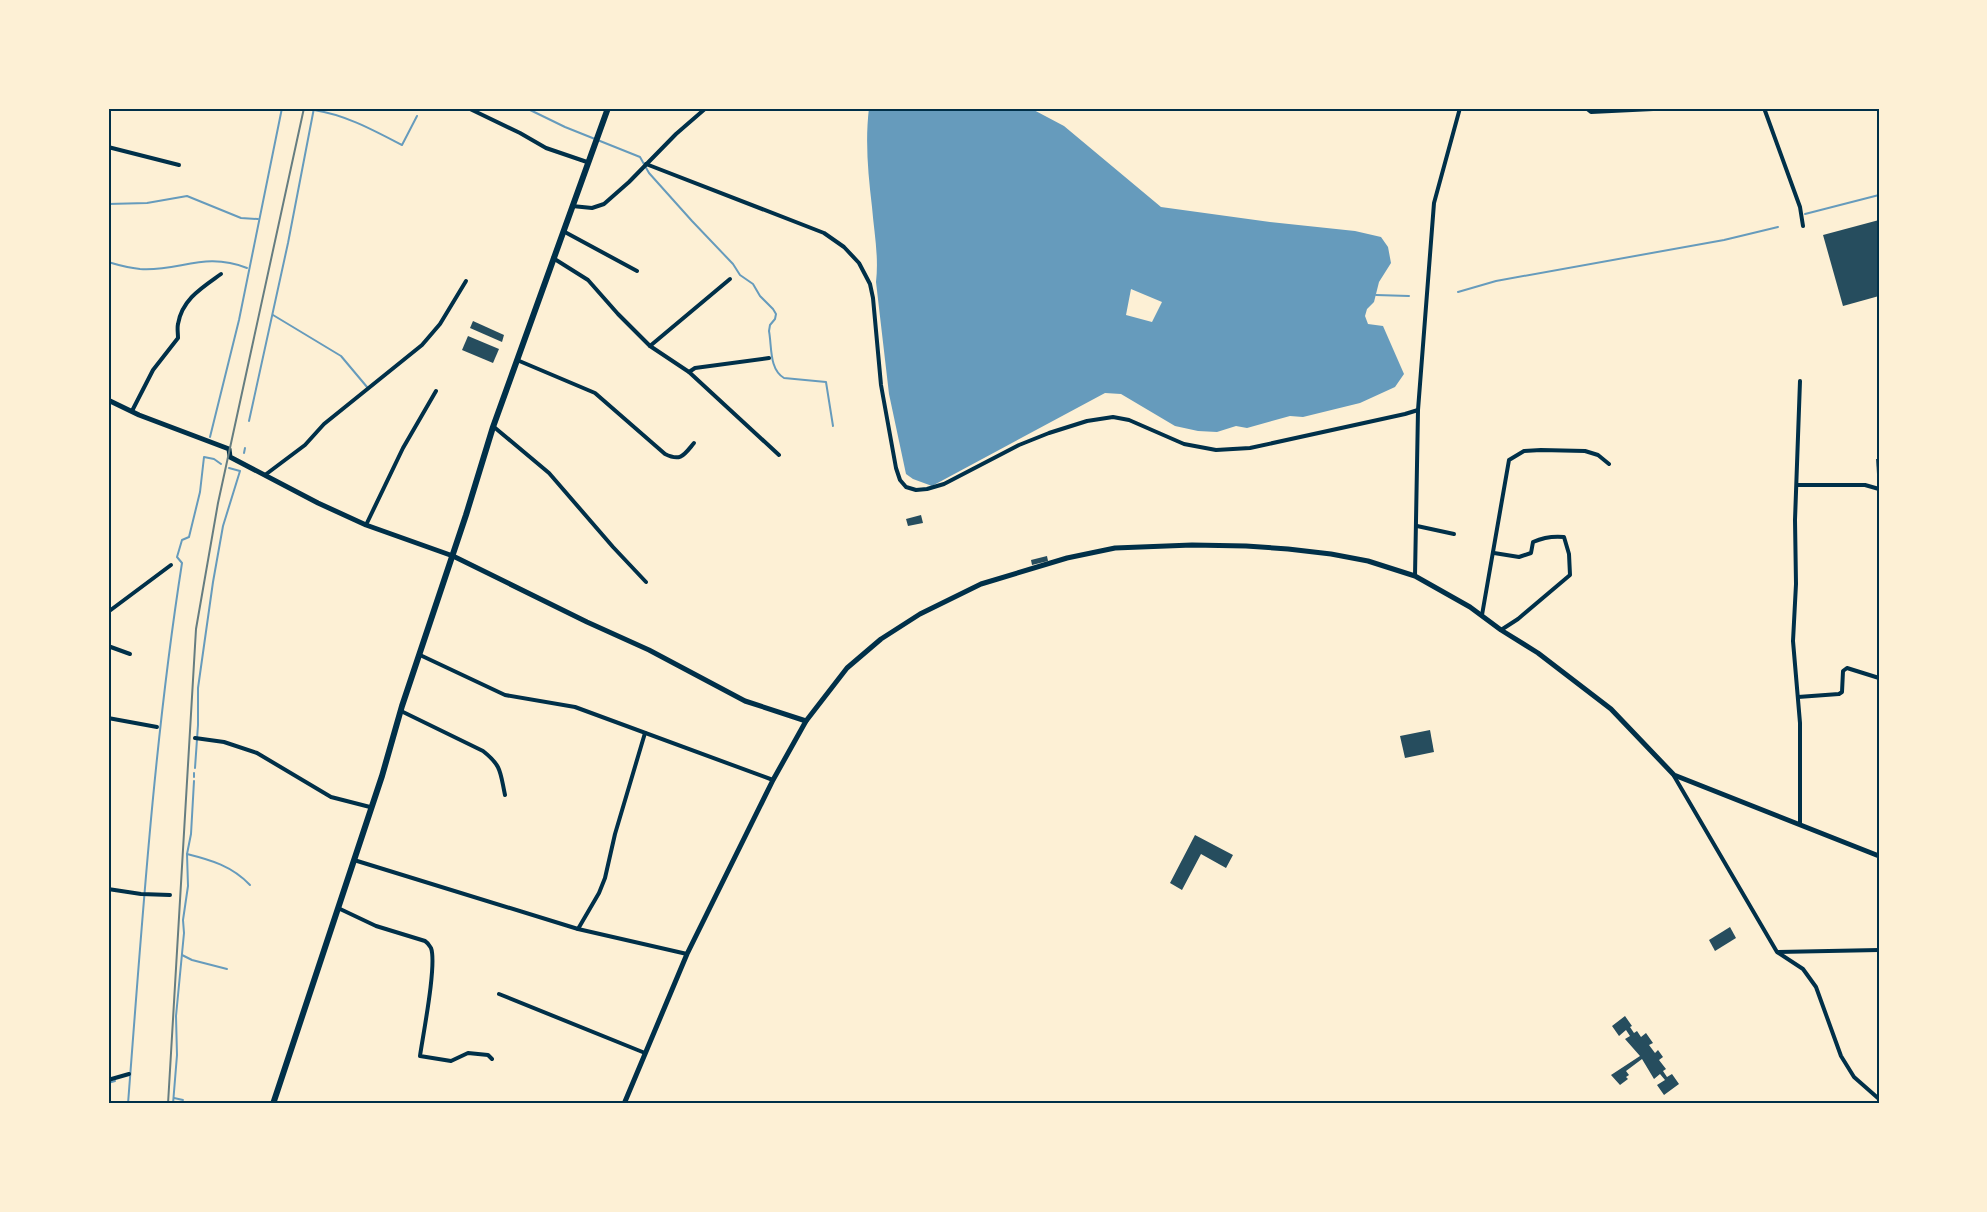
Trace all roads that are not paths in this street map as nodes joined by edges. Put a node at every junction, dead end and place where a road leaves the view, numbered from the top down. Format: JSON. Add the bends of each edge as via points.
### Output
{"nodes":[{"id":1,"x":468,"y":108,"type":"edge"},
{"id":2,"x":608,"y":108,"type":"edge"},
{"id":3,"x":706,"y":108,"type":"edge"},
{"id":4,"x":1460,"y":108,"type":"edge"},
{"id":5,"x":1586,"y":108,"type":"edge"},
{"id":6,"x":1674,"y":108,"type":"edge"},
{"id":7,"x":1764,"y":108,"type":"edge"},
{"id":8,"x":108,"y":147,"type":"edge"},
{"id":9,"x":587,"y":162,"type":"junction"},
{"id":10,"x":646,"y":164,"type":"junction"},
{"id":11,"x":179,"y":165,"type":"dead end"},
{"id":12,"x":571,"y":206,"type":"junction"},
{"id":13,"x":1803,"y":226,"type":"dead end"},
{"id":14,"x":562,"y":230,"type":"junction"},
{"id":15,"x":552,"y":257,"type":"junction"},
{"id":16,"x":637,"y":271,"type":"dead end"},
{"id":17,"x":221,"y":274,"type":"dead end"},
{"id":18,"x":730,"y":279,"type":"dead end"},
{"id":19,"x":466,"y":281,"type":"dead end"},
{"id":20,"x":650,"y":346,"type":"junction"},
{"id":21,"x":770,"y":358,"type":"dead end"},
{"id":22,"x":517,"y":360,"type":"junction"},
{"id":23,"x":689,"y":372,"type":"junction"},
{"id":24,"x":1800,"y":381,"type":"dead end"},
{"id":25,"x":436,"y":391,"type":"dead end"},
{"id":26,"x":108,"y":400,"type":"edge"},
{"id":27,"x":1418,"y":410,"type":"junction"},
{"id":28,"x":132,"y":411,"type":"junction"},
{"id":29,"x":493,"y":427,"type":"junction"},
{"id":30,"x":694,"y":443,"type":"dead end"},
{"id":31,"x":779,"y":455,"type":"dead end"},
{"id":32,"x":1609,"y":464,"type":"dead end"},
{"id":33,"x":265,"y":475,"type":"junction"},
{"id":34,"x":1796,"y":485,"type":"junction"},
{"id":35,"x":1879,"y":489,"type":"edge"},
{"id":36,"x":366,"y":525,"type":"junction"},
{"id":37,"x":1417,"y":526,"type":"junction"},
{"id":38,"x":1454,"y":534,"type":"dead end"},
{"id":39,"x":1494,"y":553,"type":"junction"},
{"id":40,"x":453,"y":556,"type":"junction"},
{"id":41,"x":171,"y":565,"type":"dead end"},
{"id":42,"x":1415,"y":576,"type":"junction"},
{"id":43,"x":646,"y":582,"type":"dead end"},
{"id":44,"x":108,"y":612,"type":"edge"},
{"id":45,"x":1482,"y":616,"type":"junction"},
{"id":46,"x":1501,"y":630,"type":"junction"},
{"id":47,"x":108,"y":646,"type":"edge"},
{"id":48,"x":130,"y":654,"type":"dead end"},
{"id":49,"x":420,"y":655,"type":"junction"},
{"id":50,"x":1879,"y":678,"type":"edge"},
{"id":51,"x":1798,"y":697,"type":"junction"},
{"id":52,"x":401,"y":711,"type":"junction"},
{"id":53,"x":108,"y":718,"type":"edge"},
{"id":54,"x":806,"y":721,"type":"junction"},
{"id":55,"x":157,"y":727,"type":"dead end"},
{"id":56,"x":645,"y":733,"type":"junction"},
{"id":57,"x":198,"y":739,"type":"dead end"},
{"id":58,"x":1674,"y":776,"type":"junction"},
{"id":59,"x":773,"y":780,"type":"junction"},
{"id":60,"x":505,"y":795,"type":"dead end"},
{"id":61,"x":370,"y":807,"type":"junction"},
{"id":62,"x":1800,"y":825,"type":"junction"},
{"id":63,"x":1879,"y":856,"type":"edge"},
{"id":64,"x":354,"y":860,"type":"junction"},
{"id":65,"x":108,"y":889,"type":"edge"},
{"id":66,"x":170,"y":895,"type":"dead end"},
{"id":67,"x":338,"y":908,"type":"junction"},
{"id":68,"x":578,"y":929,"type":"junction"},
{"id":69,"x":1879,"y":950,"type":"edge"},
{"id":70,"x":1777,"y":952,"type":"junction"},
{"id":71,"x":687,"y":954,"type":"junction"},
{"id":72,"x":499,"y":994,"type":"dead end"},
{"id":73,"x":645,"y":1053,"type":"junction"},
{"id":74,"x":492,"y":1059,"type":"dead end"},
{"id":75,"x":129,"y":1074,"type":"dead end"},
{"id":76,"x":108,"y":1080,"type":"edge"},
{"id":77,"x":1879,"y":1099,"type":"edge"},
{"id":78,"x":273,"y":1104,"type":"edge"},
{"id":79,"x":624,"y":1104,"type":"edge"}],
"edges":[{"from":1,"to":9,"type":"street","via":[[546,148]]},
{"from":2,"to":9,"type":"main road"},
{"from":3,"to":10,"type":"street"},
{"from":4,"to":27,"type":"street","via":[[1434,203]]},
{"from":5,"to":6,"type":"street","via":[[1591,112]]},
{"from":7,"to":13,"type":"street","via":[[1800,207]]},
{"from":8,"to":11,"type":"street"},
{"from":9,"to":12,"type":"main road"},
{"from":10,"to":12,"type":"street","via":[[604,204],[592,208]]},
{"from":10,"to":27,"type":"street","via":[[824,233],[854,256],[872,291],[881,386],[896,468],[906,487],[916,490],[944,484],[1019,445],[1098,419],[1129,420],[1184,444],[1216,450],[1250,448]]},
{"from":12,"to":14,"type":"main road"},
{"from":14,"to":15,"type":"main road"},
{"from":14,"to":16,"type":"street"},
{"from":15,"to":20,"type":"street","via":[[588,280]]},
{"from":15,"to":22,"type":"main road"},
{"from":17,"to":28,"type":"street","via":[[188,300],[177,324],[178,338],[153,370]]},
{"from":18,"to":20,"type":"street"},
{"from":19,"to":33,"type":"street","via":[[422,345]]},
{"from":20,"to":23,"type":"street"},
{"from":21,"to":23,"type":"street"},
{"from":22,"to":29,"type":"main road"},
{"from":22,"to":30,"type":"street","via":[[595,393],[664,454],[681,457]]},
{"from":23,"to":31,"type":"street"},
{"from":24,"to":34,"type":"street"},
{"from":25,"to":36,"type":"street"},
{"from":26,"to":28,"type":"main road"},
{"from":27,"to":37,"type":"street"},
{"from":28,"to":33,"type":"main road","via":[[229,449],[230,457]]},
{"from":29,"to":40,"type":"main road"},
{"from":29,"to":43,"type":"street","via":[[549,473]]},
{"from":32,"to":39,"type":"street","via":[[1585,451],[1524,451],[1509,459]]},
{"from":33,"to":36,"type":"main road"},
{"from":34,"to":35,"type":"street","via":[[1865,485]]},
{"from":34,"to":51,"type":"street","via":[[1793,641]]},
{"from":36,"to":40,"type":"main road"},
{"from":37,"to":38,"type":"street"},
{"from":37,"to":42,"type":"street"},
{"from":39,"to":45,"type":"street"},
{"from":39,"to":46,"type":"street","via":[[1525,556],[1531,553],[1536,541],[1564,537],[1570,567],[1570,575]]},
{"from":40,"to":49,"type":"main road"},
{"from":40,"to":54,"type":"main road","via":[[650,650],[745,701]]},
{"from":41,"to":44,"type":"street"},
{"from":42,"to":45,"type":"main road"},
{"from":42,"to":54,"type":"main road","via":[[1331,554],[1246,546],[1115,548],[1066,558],[981,584],[920,614],[881,639],[847,668]]},
{"from":45,"to":46,"type":"main road"},
{"from":46,"to":58,"type":"main road","via":[[1611,709]]},
{"from":47,"to":48,"type":"street"},
{"from":49,"to":52,"type":"main road"},
{"from":49,"to":56,"type":"street","via":[[505,695],[574,707]]},
{"from":50,"to":51,"type":"street","via":[[1847,668],[1839,694]]},
{"from":51,"to":62,"type":"street"},
{"from":52,"to":60,"type":"street","via":[[495,760]]},
{"from":52,"to":61,"type":"main road"},
{"from":53,"to":55,"type":"street"},
{"from":54,"to":59,"type":"main road"},
{"from":56,"to":59,"type":"street"},
{"from":56,"to":68,"type":"street","via":[[605,878]]},
{"from":57,"to":61,"type":"street","via":[[224,742],[257,753],[331,797]]},
{"from":58,"to":62,"type":"main road"},
{"from":58,"to":70,"type":"street"},
{"from":59,"to":71,"type":"main road"},
{"from":61,"to":64,"type":"main road"},
{"from":62,"to":63,"type":"main road"},
{"from":64,"to":67,"type":"main road"},
{"from":64,"to":68,"type":"street"},
{"from":65,"to":66,"type":"street"},
{"from":67,"to":74,"type":"street","via":[[429,944],[430,981],[420,1056],[451,1061],[468,1053]]},
{"from":67,"to":78,"type":"main road"},
{"from":68,"to":71,"type":"street"},
{"from":69,"to":70,"type":"street"},
{"from":70,"to":77,"type":"street","via":[[1803,969],[1816,987],[1841,1056],[1854,1077]]},
{"from":71,"to":73,"type":"main road"},
{"from":72,"to":73,"type":"street"},
{"from":73,"to":79,"type":"main road"},
{"from":75,"to":76,"type":"street"}]}
